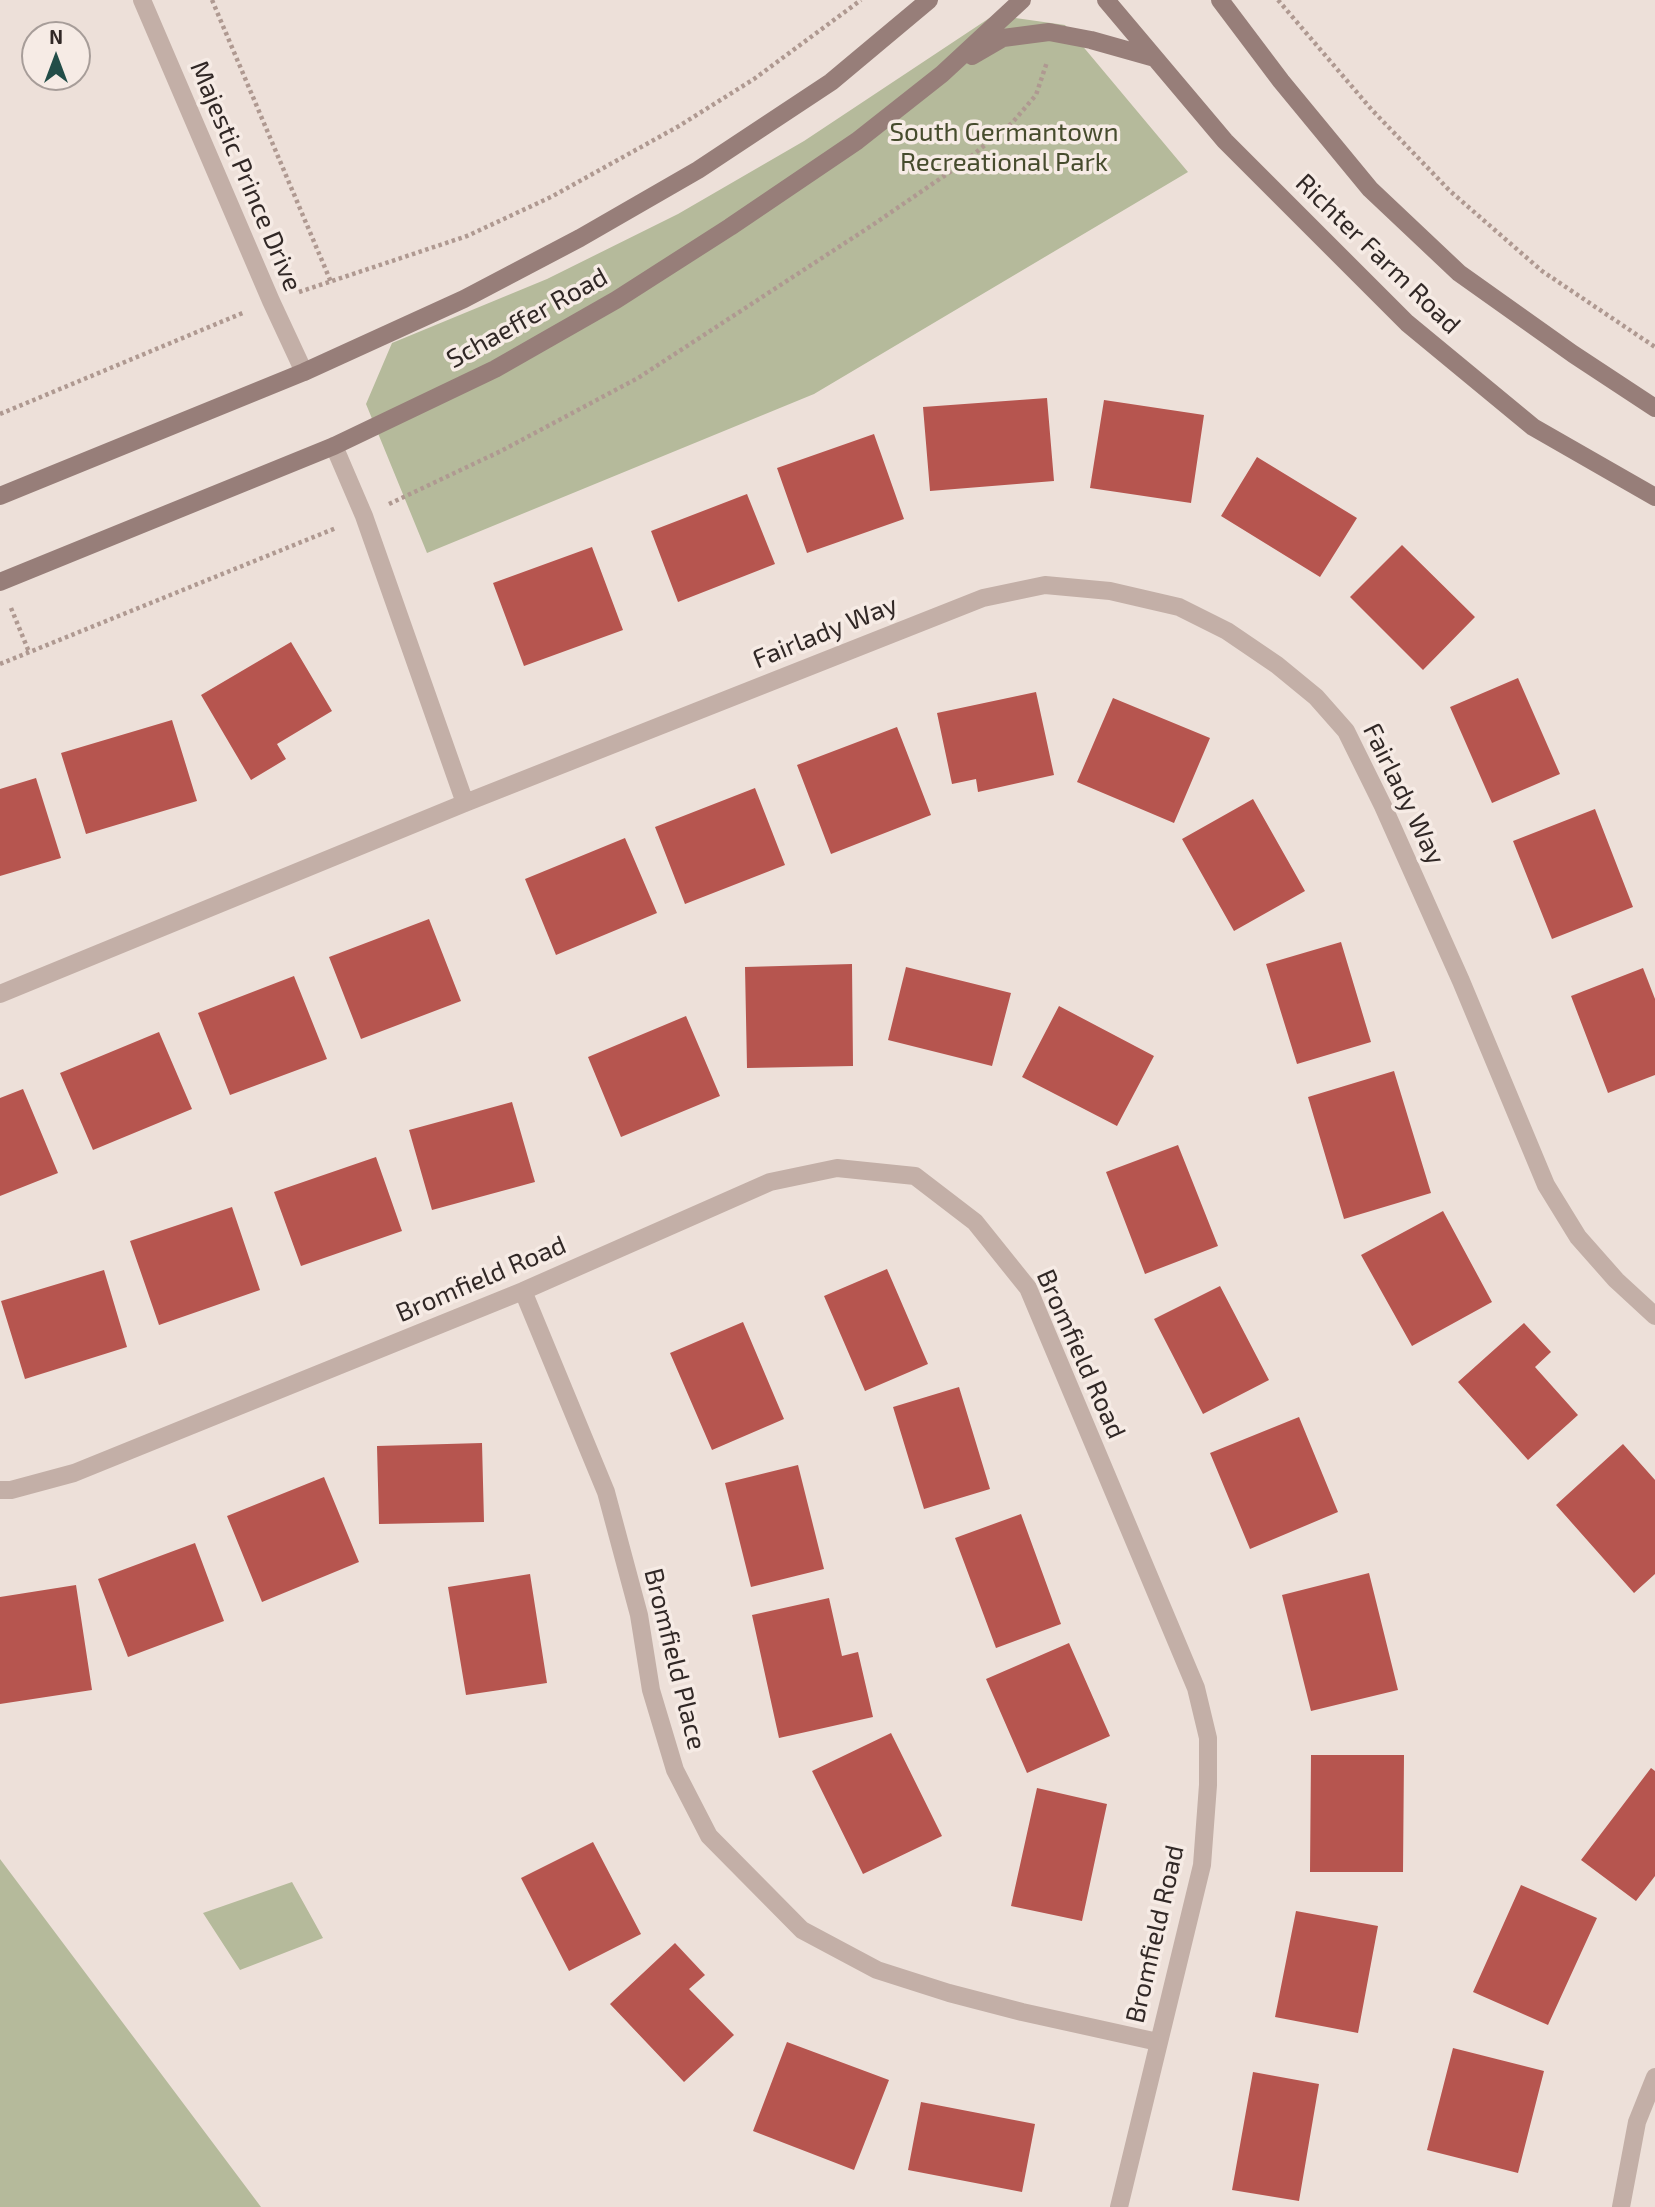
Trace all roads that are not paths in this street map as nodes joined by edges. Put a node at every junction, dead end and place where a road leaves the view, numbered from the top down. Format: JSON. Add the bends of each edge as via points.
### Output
{"nodes":[{"id":1,"x":142,"y":0,"type":"edge"},
{"id":2,"x":929,"y":0,"type":"edge"},
{"id":3,"x":1022,"y":0,"type":"edge"},
{"id":4,"x":1106,"y":0,"type":"edge"},
{"id":5,"x":1220,"y":0,"type":"edge"},
{"id":6,"x":1156,"y":58,"type":"junction"},
{"id":7,"x":942,"y":74,"type":"junction"},
{"id":8,"x":304,"y":372,"type":"junction"},
{"id":9,"x":1655,"y":408,"type":"edge"},
{"id":10,"x":334,"y":446,"type":"junction"},
{"id":11,"x":0,"y":496,"type":"edge"},
{"id":12,"x":1655,"y":497,"type":"edge"},
{"id":13,"x":0,"y":582,"type":"edge"},
{"id":14,"x":465,"y":803,"type":"junction"},
{"id":15,"x":0,"y":994,"type":"edge"},
{"id":16,"x":523,"y":1291,"type":"junction"},
{"id":17,"x":1655,"y":1316,"type":"edge"},
{"id":18,"x":0,"y":1490,"type":"edge"},
{"id":19,"x":1158,"y":2042,"type":"junction"},
{"id":20,"x":1655,"y":2077,"type":"edge"},
{"id":21,"x":1119,"y":2207,"type":"edge"},
{"id":22,"x":1621,"y":2207,"type":"edge"}],
"edges":[{"from":1,"to":8,"type":"street","name":"Majestic Prince Drive"},
{"from":2,"to":8,"type":"street","name":"Schaeffer Road","via":[[831,82],[698,170],[464,299]]},
{"from":3,"to":7,"type":"street","name":"Schaeffer Road"},
{"from":4,"to":6,"type":"street","name":"Richter Farm Road"},
{"from":5,"to":9,"type":"street","name":"Richter Farm Road","via":[[1370,189],[1459,272]]},
{"from":6,"to":7,"type":"street","via":[[1049,32],[1003,38]]},
{"from":6,"to":12,"type":"street","name":"Richter Farm Road","via":[[1225,141],[1407,323],[1532,427]]},
{"from":7,"to":10,"type":"street","name":"Schaeffer Road","via":[[856,141],[616,300],[495,369]]},
{"from":8,"to":11,"type":"street","name":"Schaeffer Road"},
{"from":10,"to":13,"type":"street","name":"Schaeffer Road"},
{"from":10,"to":14,"type":"street","via":[[364,516]]},
{"from":14,"to":15,"type":"street"},
{"from":14,"to":17,"type":"street","name":"Fairlady Way","via":[[983,598],[1045,585],[1110,591],[1179,607],[1227,631],[1277,665],[1317,697],[1346,731],[1461,981],[1546,1185],[1578,1237]]},
{"from":16,"to":18,"type":"street","name":"Bromfield Road","via":[[74,1473]]},
{"from":16,"to":19,"type":"street","name":"Bromfield Place","via":[[606,1492],[639,1615],[651,1689],[675,1770],[709,1836],[802,1930],[877,1970],[1022,2012]]},
{"from":16,"to":19,"type":"street","name":"Bromfield Road","via":[[770,1182],[837,1167],[915,1176],[975,1222],[1028,1288],[1196,1688],[1208,1738],[1202,1865]]},
{"from":19,"to":21,"type":"street","name":"Bromfield Road"},
{"from":20,"to":22,"type":"street","via":[[1637,2122]]}]}
